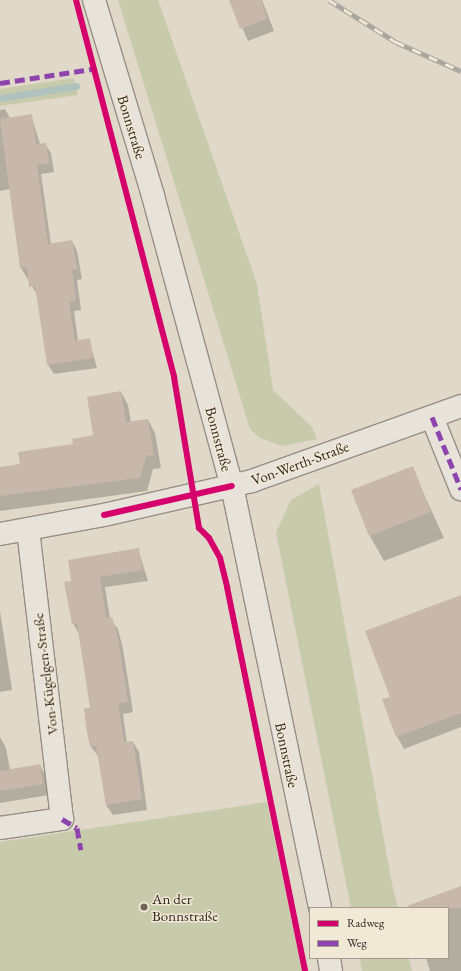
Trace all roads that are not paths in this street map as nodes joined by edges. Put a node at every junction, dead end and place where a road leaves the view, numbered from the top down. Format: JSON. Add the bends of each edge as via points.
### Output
{"nodes":[{"id":1,"x":94,"y":0,"type":"edge"},
{"id":2,"x":461,"y":406,"type":"edge"},
{"id":3,"x":432,"y":417,"type":"junction"},
{"id":4,"x":232,"y":486,"type":"junction"},
{"id":5,"x":461,"y":489,"type":"edge"},
{"id":6,"x":28,"y":530,"type":"junction"},
{"id":7,"x":0,"y":534,"type":"edge"},
{"id":8,"x":0,"y":828,"type":"edge"},
{"id":9,"x":320,"y":907,"type":"edge"},
{"id":10,"x":329,"y":959,"type":"edge"},
{"id":11,"x":331,"y":971,"type":"edge"}],
"edges":[{"from":1,"to":4,"type":"main road","name":"Bonnstraße","via":[[152,196]]},
{"from":2,"to":3,"type":"main road","name":"Von-Werth-Straße"},
{"from":3,"to":4,"type":"main road","name":"Von-Werth-Straße"},
{"from":3,"to":5,"type":"main road"},
{"from":4,"to":6,"type":"main road","name":"Von-Werth-Straße"},
{"from":4,"to":9,"type":"main road","name":"Bonnstraße"},
{"from":6,"to":7,"type":"main road","name":"Von-Werth-Straße"},
{"from":6,"to":8,"type":"main road","name":"Von-Kügelgen-Straße","via":[[62,819]]},
{"from":10,"to":11,"type":"main road"}]}
